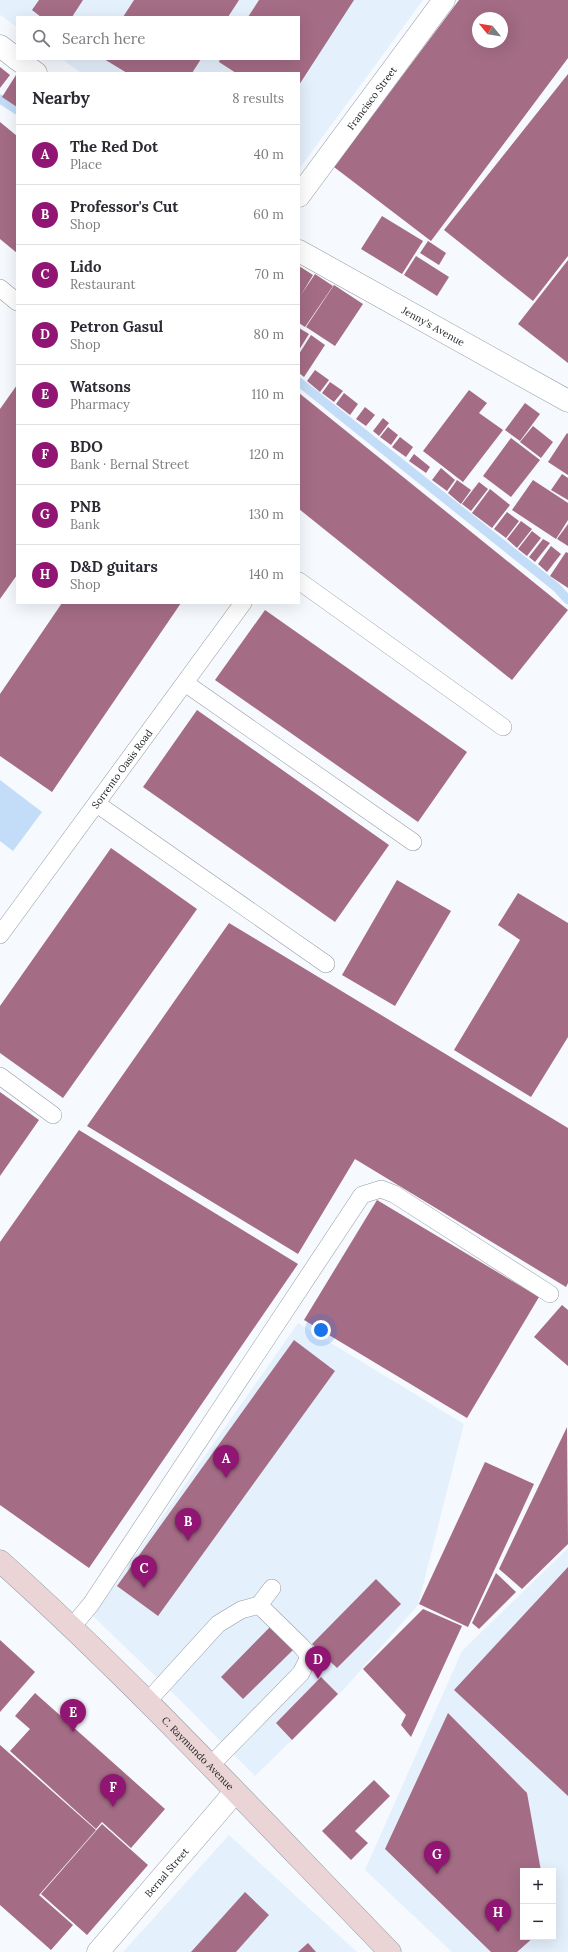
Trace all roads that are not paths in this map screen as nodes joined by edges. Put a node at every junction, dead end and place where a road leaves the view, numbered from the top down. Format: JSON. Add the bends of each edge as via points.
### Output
{"nodes":[{"id":1,"x":444,"y":0,"type":"edge"},
{"id":2,"x":0,"y":46,"type":"edge"},
{"id":3,"x":16,"y":58,"type":"edge"},
{"id":4,"x":18,"y":60,"type":"edge"},
{"id":5,"x":35,"y":72,"type":"edge"},
{"id":6,"x":300,"y":195,"type":"edge"},
{"id":7,"x":300,"y":252,"type":"edge"},
{"id":8,"x":0,"y":288,"type":"edge"},
{"id":9,"x":16,"y":301,"type":"edge"},
{"id":10,"x":568,"y":401,"type":"edge"},
{"id":11,"x":300,"y":582,"type":"edge"},
{"id":12,"x":242,"y":604,"type":"edge"},
{"id":13,"x":185,"y":683,"type":"junction"},
{"id":14,"x":503,"y":727,"type":"dead end"},
{"id":15,"x":97,"y":804,"type":"junction"},
{"id":16,"x":413,"y":842,"type":"dead end"},
{"id":17,"x":0,"y":935,"type":"edge"},
{"id":18,"x":326,"y":964,"type":"dead end"},
{"id":19,"x":0,"y":1076,"type":"edge"},
{"id":20,"x":53,"y":1115,"type":"dead end"},
{"id":21,"x":550,"y":1294,"type":"dead end"},
{"id":22,"x":0,"y":1561,"type":"edge"},
{"id":23,"x":272,"y":1588,"type":"dead end"},
{"id":24,"x":259,"y":1605,"type":"junction"},
{"id":25,"x":72,"y":1627,"type":"junction"},
{"id":26,"x":147,"y":1702,"type":"junction"},
{"id":27,"x":210,"y":1766,"type":"junction"},
{"id":28,"x":236,"y":1792,"type":"junction"},
{"id":29,"x":98,"y":1952,"type":"edge"},
{"id":30,"x":390,"y":1952,"type":"edge"}],
"edges":[{"from":1,"to":6,"type":"street","name":"Francisco Street"},
{"from":2,"to":3,"type":"street"},
{"from":4,"to":5,"type":"street"},
{"from":7,"to":10,"type":"street","name":"Jenny's Avenue"},
{"from":8,"to":9,"type":"lane"},
{"from":11,"to":14,"type":"lane"},
{"from":12,"to":13,"type":"lane","name":"Sorrento Oasis Road"},
{"from":13,"to":15,"type":"lane","name":"Sorrento Oasis Road"},
{"from":13,"to":16,"type":"lane"},
{"from":15,"to":17,"type":"lane","name":"Sorrento Oasis Road"},
{"from":15,"to":18,"type":"lane"},
{"from":19,"to":20,"type":"lane"},
{"from":21,"to":25,"type":"lane","via":[[394,1194],[381,1189],[362,1195],[90,1604]]},
{"from":22,"to":25,"type":"main road","name":"C. Raymundo Avenue"},
{"from":23,"to":24,"type":"lane"},
{"from":24,"to":26,"type":"lane","via":[[241,1610],[218,1624]]},
{"from":24,"to":27,"type":"lane","via":[[306,1652],[306,1666],[281,1696]]},
{"from":25,"to":26,"type":"main road","name":"C. Raymundo Avenue"},
{"from":26,"to":27,"type":"main road","name":"C. Raymundo Avenue"},
{"from":27,"to":28,"type":"main road","name":"C. Raymundo Avenue"},
{"from":28,"to":29,"type":"street","name":"Bernal Street"},
{"from":28,"to":30,"type":"main road","name":"C. Raymundo Avenue"}]}
